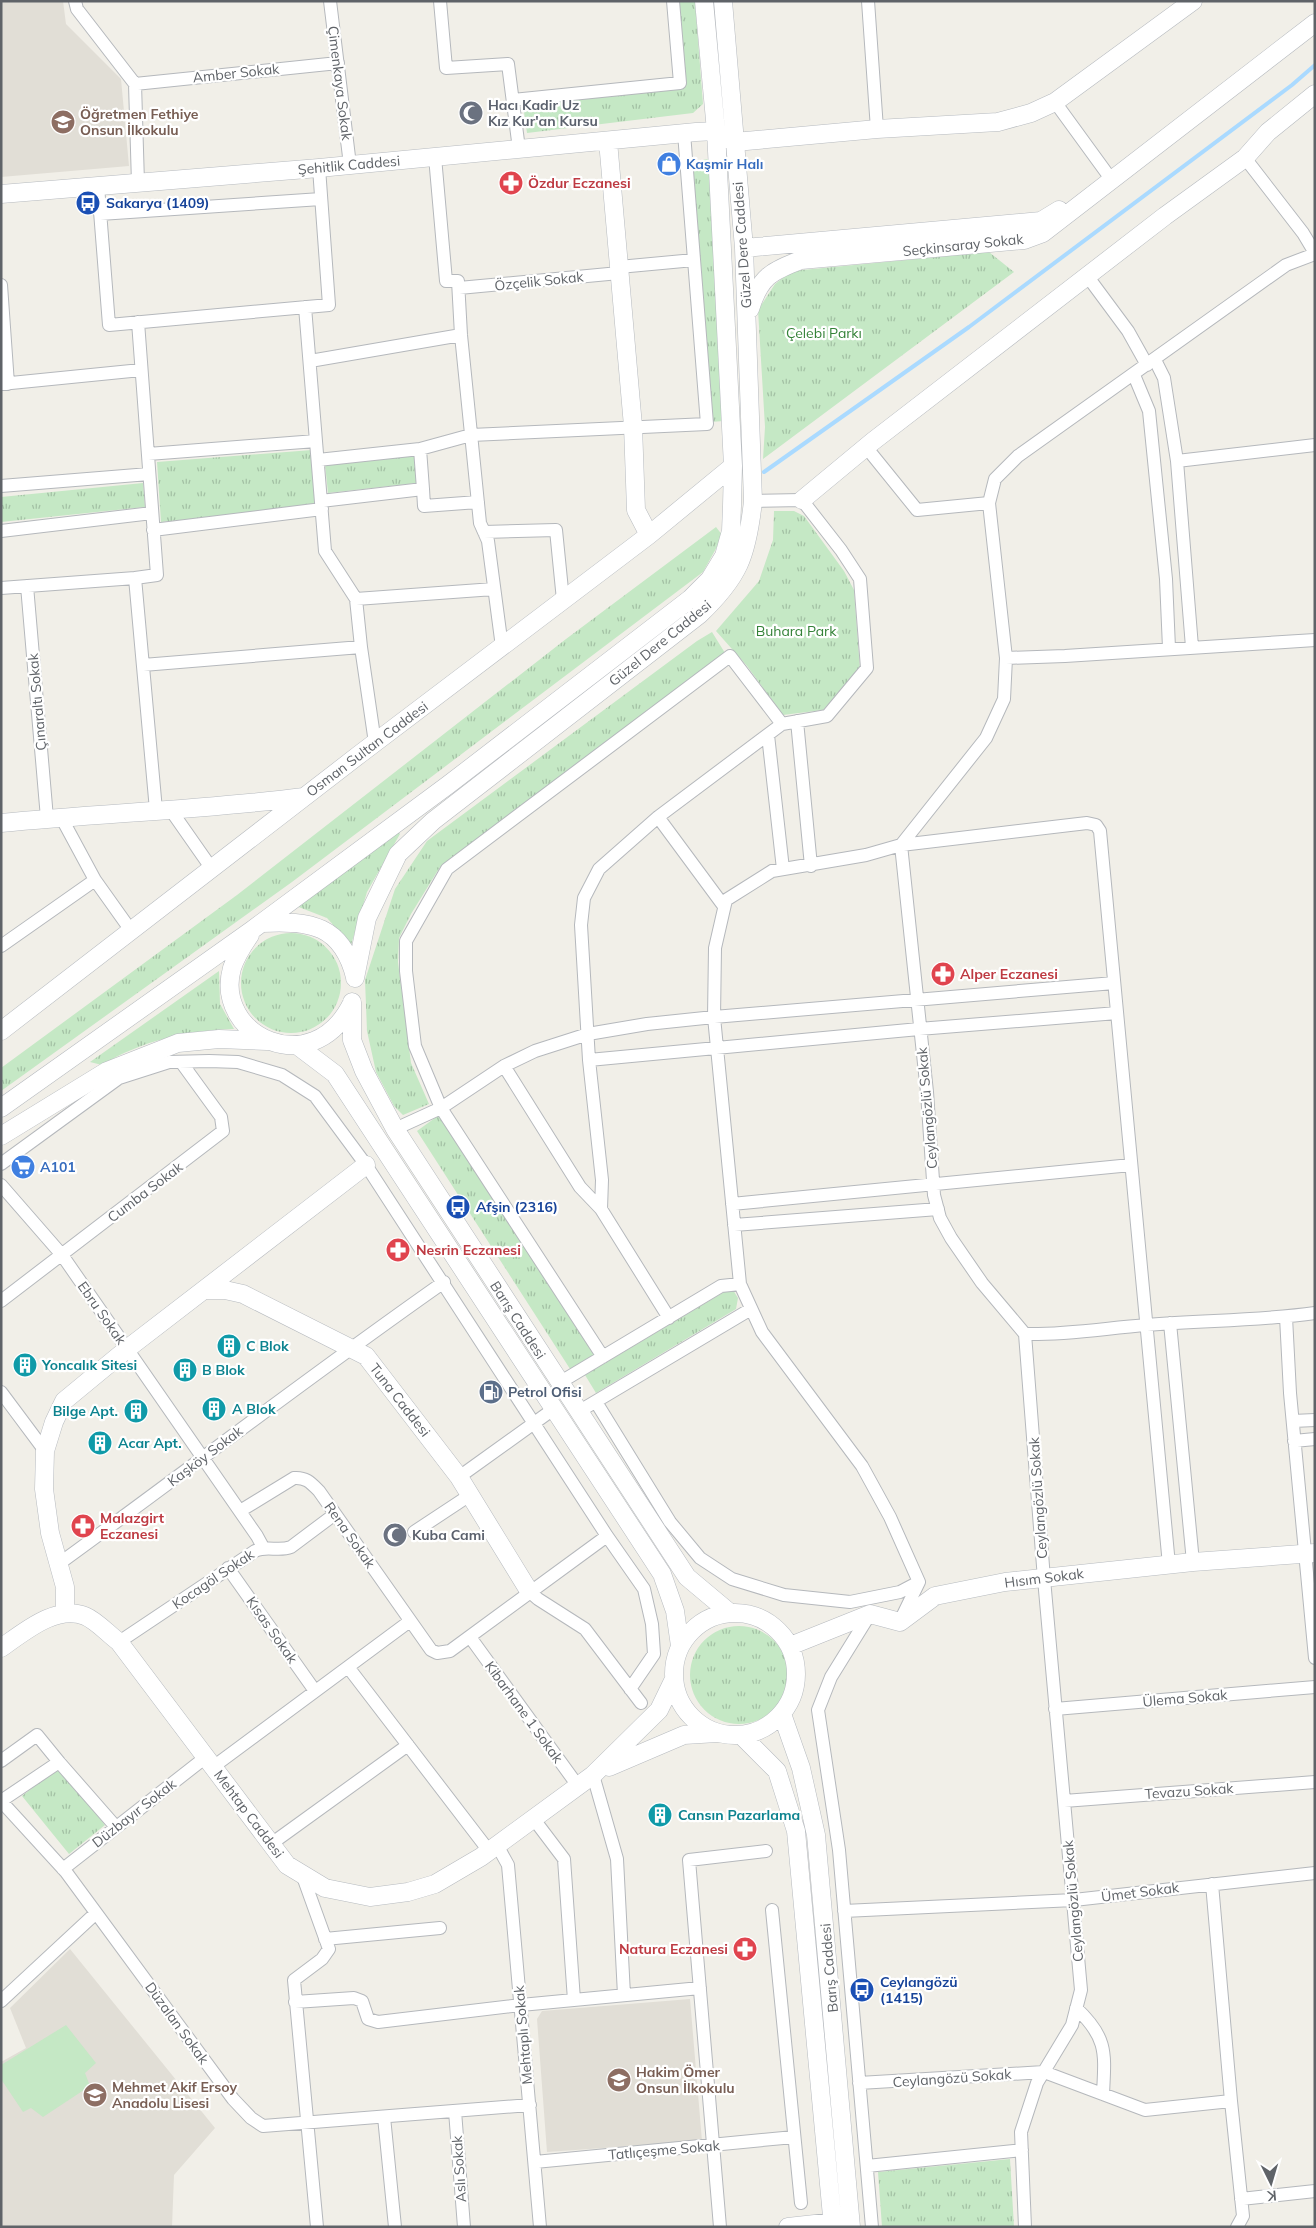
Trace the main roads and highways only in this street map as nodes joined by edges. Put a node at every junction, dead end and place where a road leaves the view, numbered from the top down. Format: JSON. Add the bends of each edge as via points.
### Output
{"nodes":[{"id":1,"x":704,"y":1,"type":"edge"},
{"id":2,"x":722,"y":1,"type":"edge"},
{"id":3,"x":1193,"y":1,"type":"edge"},
{"id":4,"x":1315,"y":23,"type":"edge"},
{"id":5,"x":1315,"y":94,"type":"edge"},
{"id":6,"x":716,"y":131,"type":"junction"},
{"id":7,"x":608,"y":141,"type":"junction"},
{"id":8,"x":734,"y":142,"type":"junction"},
{"id":9,"x":1111,"y":179,"type":"junction"},
{"id":10,"x":1,"y":194,"type":"edge"},
{"id":11,"x":744,"y":248,"type":"junction"},
{"id":12,"x":747,"y":319,"type":"junction"},
{"id":13,"x":733,"y":466,"type":"junction"},
{"id":14,"x":802,"y":500,"type":"road end"},
{"id":15,"x":649,"y":535,"type":"junction"},
{"id":16,"x":304,"y":797,"type":"junction"},
{"id":17,"x":1,"y":823,"type":"edge"},
{"id":18,"x":257,"y":927,"type":"junction"},
{"id":19,"x":355,"y":978,"type":"junction"},
{"id":20,"x":352,"y":1002,"type":"junction"},
{"id":21,"x":1,"y":1031,"type":"edge"},
{"id":22,"x":267,"y":1041,"type":"junction"},
{"id":23,"x":298,"y":1046,"type":"junction"},
{"id":24,"x":1,"y":1108,"type":"edge"},
{"id":25,"x":1,"y":1136,"type":"edge"},
{"id":26,"x":366,"y":1165,"type":"road end"},
{"id":27,"x":205,"y":1290,"type":"junction"},
{"id":28,"x":1310,"y":1553,"type":"edge"},
{"id":29,"x":530,"y":1591,"type":"road end"},
{"id":30,"x":65,"y":1613,"type":"junction"},
{"id":31,"x":730,"y":1613,"type":"junction"},
{"id":32,"x":680,"y":1646,"type":"junction"},
{"id":33,"x":790,"y":1646,"type":"junction"},
{"id":34,"x":1,"y":1648,"type":"edge"},
{"id":35,"x":674,"y":1680,"type":"junction"},
{"id":36,"x":782,"y":1714,"type":"junction"},
{"id":37,"x":717,"y":1733,"type":"junction"},
{"id":38,"x":741,"y":1735,"type":"junction"},
{"id":39,"x":593,"y":1775,"type":"junction"},
{"id":40,"x":833,"y":2225,"type":"edge"},
{"id":41,"x":794,"y":2226,"type":"edge"},
{"id":42,"x":851,"y":2227,"type":"edge"}],
"edges":[{"from":1,"to":6,"type":"main road","name":"Güzel Dere Caddesi"},
{"from":2,"to":8,"type":"main road","name":"Güzel Dere Caddesi"},
{"from":3,"to":8,"type":"main road","via":[[1055,102],[1031,113],[998,122]]},
{"from":4,"to":9,"type":"main road"},
{"from":5,"to":14,"type":"main road","via":[[1268,132],[1244,158],[866,447]]},
{"from":6,"to":7,"type":"main road","name":"Şehitlik Caddesi"},
{"from":6,"to":8,"type":"main road"},
{"from":6,"to":13,"type":"main road","name":"Güzel Dere Caddesi"},
{"from":7,"to":10,"type":"main road","name":"Şehitlik Caddesi"},
{"from":7,"to":15,"type":"main road","via":[[633,426],[636,510]]},
{"from":8,"to":11,"type":"main road","name":"Güzel Dere Caddesi"},
{"from":9,"to":11,"type":"main road","name":"Seçkinsaray Sokak","via":[[1041,221]]},
{"from":9,"to":12,"type":"main road","name":"Seçkinsaray Sokak","via":[[1043,233],[1024,240],[801,260],[774,270],[756,290]]},
{"from":11,"to":12,"type":"main road","name":"Güzel Dere Caddesi"},
{"from":12,"to":19,"type":"main road","name":"Güzel Dere Caddesi","via":[[752,501],[749,537],[739,568],[722,593],[699,615],[433,821],[398,854],[367,918]]},
{"from":13,"to":15,"type":"main road","name":"Osman Sultan Caddesi"},
{"from":13,"to":18,"type":"main road","name":"Güzel Dere Caddesi","via":[[731,531],[724,556],[704,585],[448,785]]},
{"from":15,"to":16,"type":"main road","name":"Osman Sultan Caddesi"},
{"from":16,"to":17,"type":"main road","via":[[230,806]]},
{"from":16,"to":21,"type":"main road","name":"Osman Sultan Caddesi"},
{"from":18,"to":19,"type":"main road","via":[[290,922],[309,924],[326,931],[350,960]]},
{"from":18,"to":22,"type":"main road","via":[[240,950],[232,969],[230,991],[245,1023]]},
{"from":18,"to":24,"type":"main road","name":"Güzel Dere Caddesi"},
{"from":19,"to":20,"type":"main road"},
{"from":20,"to":23,"type":"main road","via":[[344,1019],[332,1032]]},
{"from":20,"to":31,"type":"main road","name":"Barış Caddesi","via":[[352,1040],[364,1071],[395,1129],[687,1577]]},
{"from":22,"to":23,"type":"main road"},
{"from":22,"to":25,"type":"main road","via":[[219,1039],[178,1043],[107,1071]]},
{"from":23,"to":32,"type":"main road","name":"Barış Caddesi","via":[[335,1074],[662,1574],[675,1611]]},
{"from":26,"to":27,"type":"main road"},
{"from":27,"to":29,"type":"main road","name":"Tuna Caddesi","via":[[243,1294],[366,1356],[459,1477]]},
{"from":27,"to":30,"type":"main road","via":[[64,1401],[54,1422],[45,1451],[45,1505],[65,1587]]},
{"from":28,"to":33,"type":"main road","name":"Hısım Sokak","via":[[1005,1582],[935,1596],[900,1622],[870,1614]]},
{"from":30,"to":34,"type":"main road","via":[[44,1621]]},
{"from":30,"to":39,"type":"main road","name":"Mehtap Caddesi","via":[[86,1616],[119,1642],[287,1865],[325,1888],[370,1897],[408,1892],[435,1884],[493,1848]]},
{"from":31,"to":32,"type":"main road","via":[[701,1623]]},
{"from":31,"to":33,"type":"main road","via":[[748,1614],[765,1620]]},
{"from":32,"to":35,"type":"main road"},
{"from":33,"to":36,"type":"main road","via":[[796,1663],[797,1681]]},
{"from":35,"to":37,"type":"main road","via":[[678,1697],[687,1713],[700,1725]]},
{"from":35,"to":39,"type":"main road","via":[[659,1710]]},
{"from":36,"to":38,"type":"main road","via":[[756,1732]]},
{"from":36,"to":42,"type":"main road","name":"Barış Caddesi","via":[[801,1768],[816,1835]]},
{"from":37,"to":38,"type":"main road"},
{"from":37,"to":39,"type":"main road","via":[[684,1735]]},
{"from":38,"to":40,"type":"main road","name":"Barış Caddesi","via":[[777,1771],[796,1831]]},
{"from":40,"to":41,"type":"main road"}]}
